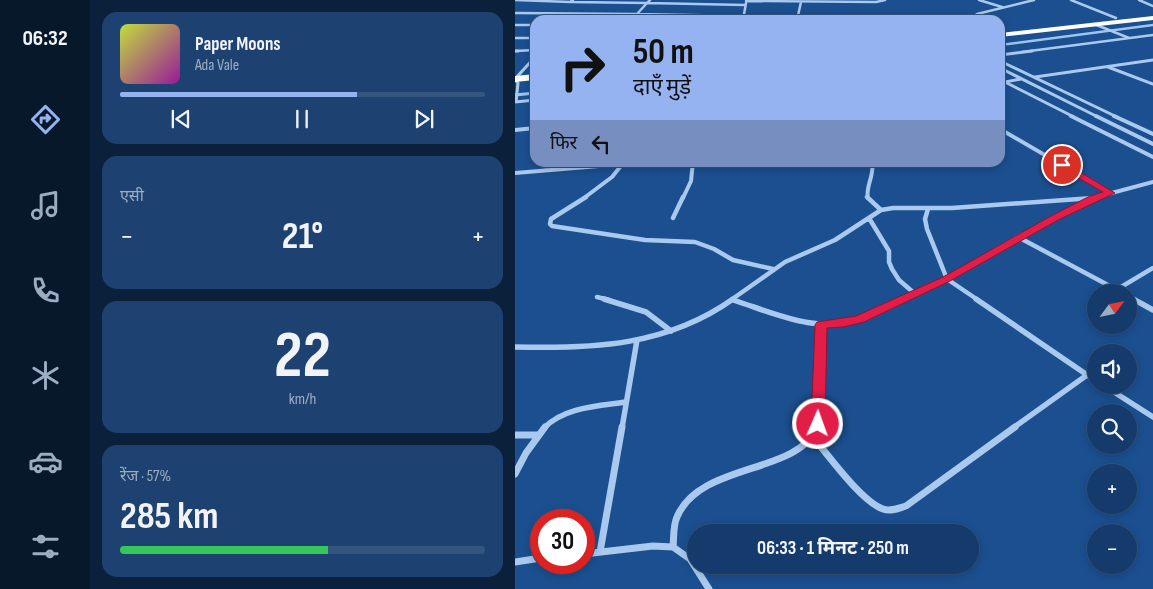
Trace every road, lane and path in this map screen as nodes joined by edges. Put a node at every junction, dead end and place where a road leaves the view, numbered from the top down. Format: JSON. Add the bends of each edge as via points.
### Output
{"nodes":[{"id":1,"x":515,"y":0,"type":"edge"},
{"id":2,"x":573,"y":0,"type":"edge"},
{"id":3,"x":885,"y":0,"type":"edge"},
{"id":4,"x":979,"y":0,"type":"edge"},
{"id":5,"x":1034,"y":0,"type":"edge"},
{"id":6,"x":1071,"y":0,"type":"edge"},
{"id":7,"x":1139,"y":0,"type":"edge"},
{"id":8,"x":648,"y":1,"type":"edge"},
{"id":9,"x":746,"y":1,"type":"edge"},
{"id":10,"x":845,"y":1,"type":"edge"},
{"id":11,"x":570,"y":2,"type":"junction"},
{"id":12,"x":801,"y":2,"type":"junction"},
{"id":13,"x":745,"y":5,"type":"junction"},
{"id":14,"x":1153,"y":6,"type":"edge"},
{"id":15,"x":1003,"y":8,"type":"junction"},
{"id":16,"x":515,"y":13,"type":"edge"},
{"id":17,"x":637,"y":14,"type":"junction"},
{"id":18,"x":1153,"y":14,"type":"edge"},
{"id":19,"x":577,"y":15,"type":"joint"},
{"id":20,"x":690,"y":15,"type":"edge"},
{"id":21,"x":744,"y":15,"type":"edge"},
{"id":22,"x":798,"y":15,"type":"edge"},
{"id":23,"x":978,"y":15,"type":"edge"},
{"id":24,"x":1116,"y":18,"type":"junction"},
{"id":25,"x":1153,"y":18,"type":"edge"},
{"id":26,"x":530,"y":24,"type":"edge"},
{"id":27,"x":1094,"y":24,"type":"junction"},
{"id":28,"x":515,"y":25,"type":"edge"},
{"id":29,"x":1005,"y":30,"type":"edge"},
{"id":30,"x":1005,"y":34,"type":"edge"},
{"id":31,"x":1153,"y":35,"type":"edge"},
{"id":32,"x":515,"y":38,"type":"edge"},
{"id":33,"x":530,"y":38,"type":"edge"},
{"id":34,"x":1129,"y":38,"type":"junction"},
{"id":35,"x":530,"y":50,"type":"edge"},
{"id":36,"x":515,"y":51,"type":"edge"},
{"id":37,"x":1005,"y":54,"type":"edge"},
{"id":38,"x":1153,"y":60,"type":"edge"},
{"id":39,"x":1005,"y":63,"type":"edge"},
{"id":40,"x":530,"y":64,"type":"edge"},
{"id":41,"x":1108,"y":66,"type":"junction"},
{"id":42,"x":1005,"y":71,"type":"edge"},
{"id":43,"x":1033,"y":77,"type":"junction"},
{"id":44,"x":530,"y":79,"type":"edge"},
{"id":45,"x":1021,"y":79,"type":"junction"},
{"id":46,"x":1005,"y":82,"type":"joint"},
{"id":47,"x":530,"y":83,"type":"edge"},
{"id":48,"x":516,"y":84,"type":"edge"},
{"id":49,"x":1153,"y":84,"type":"edge"},
{"id":50,"x":530,"y":101,"type":"edge"},
{"id":51,"x":516,"y":102,"type":"edge"},
{"id":52,"x":530,"y":128,"type":"edge"},
{"id":53,"x":515,"y":130,"type":"edge"},
{"id":54,"x":1005,"y":132,"type":"edge"},
{"id":55,"x":1153,"y":134,"type":"edge"},
{"id":56,"x":1153,"y":144,"type":"edge"},
{"id":57,"x":1153,"y":157,"type":"edge"},
{"id":58,"x":576,"y":167,"type":"edge"},
{"id":59,"x":620,"y":167,"type":"edge"},
{"id":60,"x":692,"y":167,"type":"edge"},
{"id":61,"x":873,"y":167,"type":"edge"},
{"id":62,"x":515,"y":172,"type":"edge"},
{"id":63,"x":1153,"y":182,"type":"edge"},
{"id":64,"x":1110,"y":193,"type":"junction"},
{"id":65,"x":1093,"y":198,"type":"junction"},
{"id":66,"x":928,"y":209,"type":"junction"},
{"id":67,"x":881,"y":210,"type":"junction"},
{"id":68,"x":673,"y":218,"type":"dead end"},
{"id":69,"x":869,"y":218,"type":"junction"},
{"id":70,"x":1019,"y":237,"type":"junction"},
{"id":71,"x":1153,"y":268,"type":"edge"},
{"id":72,"x":773,"y":270,"type":"junction"},
{"id":73,"x":947,"y":279,"type":"junction"},
{"id":74,"x":1105,"y":284,"type":"edge"},
{"id":75,"x":1129,"y":284,"type":"edge"},
{"id":76,"x":914,"y":293,"type":"junction"},
{"id":77,"x":597,"y":297,"type":"dead end"},
{"id":78,"x":733,"y":300,"type":"junction"},
{"id":79,"x":1137,"y":301,"type":"edge"},
{"id":80,"x":1153,"y":310,"type":"edge"},
{"id":81,"x":821,"y":325,"type":"junction"},
{"id":82,"x":671,"y":330,"type":"junction"},
{"id":83,"x":637,"y":340,"type":"junction"},
{"id":84,"x":515,"y":347,"type":"edge"},
{"id":85,"x":1087,"y":375,"type":"joint"},
{"id":86,"x":1117,"y":394,"type":"edge"},
{"id":87,"x":627,"y":402,"type":"junction"},
{"id":88,"x":1153,"y":417,"type":"edge"},
{"id":89,"x":515,"y":435,"type":"edge"},
{"id":90,"x":537,"y":435,"type":"junction"},
{"id":91,"x":813,"y":437,"type":"junction"},
{"id":92,"x":515,"y":474,"type":"edge"},
{"id":93,"x":673,"y":547,"type":"junction"},
{"id":94,"x":600,"y":552,"type":"junction"},
{"id":95,"x":595,"y":553,"type":"edge"},
{"id":96,"x":530,"y":560,"type":"edge"},
{"id":97,"x":515,"y":562,"type":"edge"},
{"id":98,"x":709,"y":589,"type":"edge"}],
"edges":[{"from":1,"to":11,"type":"street"},
{"from":2,"to":11,"type":"street"},
{"from":3,"to":10,"type":"street"},
{"from":4,"to":15,"type":"street"},
{"from":5,"to":15,"type":"street"},
{"from":6,"to":24,"type":"street"},
{"from":7,"to":14,"type":"street"},
{"from":8,"to":11,"type":"street"},
{"from":8,"to":13,"type":"street"},
{"from":8,"to":17,"type":"street"},
{"from":9,"to":12,"type":"street"},
{"from":9,"to":13,"type":"street"},
{"from":10,"to":12,"type":"street"},
{"from":12,"to":22,"type":"street"},
{"from":13,"to":21,"type":"street"},
{"from":15,"to":23,"type":"street"},
{"from":16,"to":19,"type":"street"},
{"from":17,"to":19,"type":"street"},
{"from":17,"to":20,"type":"street"},
{"from":18,"to":24,"type":"highway"},
{"from":24,"to":29,"type":"highway"},
{"from":25,"to":27,"type":"highway"},
{"from":26,"to":28,"type":"street"},
{"from":27,"to":30,"type":"highway"},
{"from":27,"to":34,"type":"street"},
{"from":31,"to":34,"type":"street"},
{"from":32,"to":33,"type":"street"},
{"from":34,"to":37,"type":"street"},
{"from":35,"to":36,"type":"street"},
{"from":38,"to":41,"type":"street"},
{"from":39,"to":43,"type":"street"},
{"from":40,"to":48,"type":"street"},
{"from":41,"to":43,"type":"street"},
{"from":41,"to":49,"type":"street"},
{"from":42,"to":45,"type":"street"},
{"from":43,"to":45,"type":"street"},
{"from":43,"to":55,"type":"street"},
{"from":44,"to":48,"type":"highway"},
{"from":45,"to":46,"type":"street"},
{"from":45,"to":56,"type":"street"},
{"from":46,"to":57,"type":"street"},
{"from":47,"to":48,"type":"highway"},
{"from":48,"to":51,"type":"street"},
{"from":50,"to":51,"type":"street"},
{"from":52,"to":53,"type":"street"},
{"from":54,"to":64,"type":"street"},
{"from":58,"to":62,"type":"street"},
{"from":59,"to":72,"type":"street","via":[[602,185],[551,220],[550,224],[645,240],[695,242],[733,260]]},
{"from":60,"to":68,"type":"street","via":[[691,181]]},
{"from":61,"to":67,"type":"street","via":[[875,173],[866,189],[867,196]]},
{"from":63,"to":64,"type":"street"},
{"from":64,"to":65,"type":"street"},
{"from":65,"to":66,"type":"street"},
{"from":65,"to":70,"type":"street"},
{"from":66,"to":67,"type":"street"},
{"from":66,"to":73,"type":"street","via":[[927,229]]},
{"from":67,"to":69,"type":"street"},
{"from":69,"to":72,"type":"street","via":[[835,240]]},
{"from":69,"to":76,"type":"street","via":[[889,251],[892,269]]},
{"from":70,"to":73,"type":"street"},
{"from":70,"to":74,"type":"street"},
{"from":71,"to":75,"type":"street"},
{"from":72,"to":78,"type":"street"},
{"from":73,"to":76,"type":"street"},
{"from":73,"to":85,"type":"street"},
{"from":76,"to":81,"type":"street","via":[[860,319]]},
{"from":77,"to":82,"type":"street","via":[[639,308]]},
{"from":78,"to":81,"type":"street","via":[[797,321]]},
{"from":78,"to":82,"type":"street"},
{"from":79,"to":80,"type":"street"},
{"from":81,"to":91,"type":"street","via":[[818,424]]},
{"from":82,"to":83,"type":"street"},
{"from":83,"to":84,"type":"street","via":[[605,346]]},
{"from":83,"to":87,"type":"street"},
{"from":85,"to":91,"type":"street","via":[[906,506],[893,511],[880,509],[869,500]]},
{"from":86,"to":88,"type":"street"},
{"from":87,"to":90,"type":"street","via":[[563,414],[549,422]]},
{"from":87,"to":94,"type":"street"},
{"from":89,"to":90,"type":"street"},
{"from":90,"to":92,"type":"street"},
{"from":91,"to":93,"type":"street","via":[[786,455],[702,487],[686,501],[676,518]]},
{"from":93,"to":94,"type":"street"},
{"from":93,"to":98,"type":"street","via":[[689,559]]},
{"from":94,"to":95,"type":"street"},
{"from":96,"to":97,"type":"street"}]}
